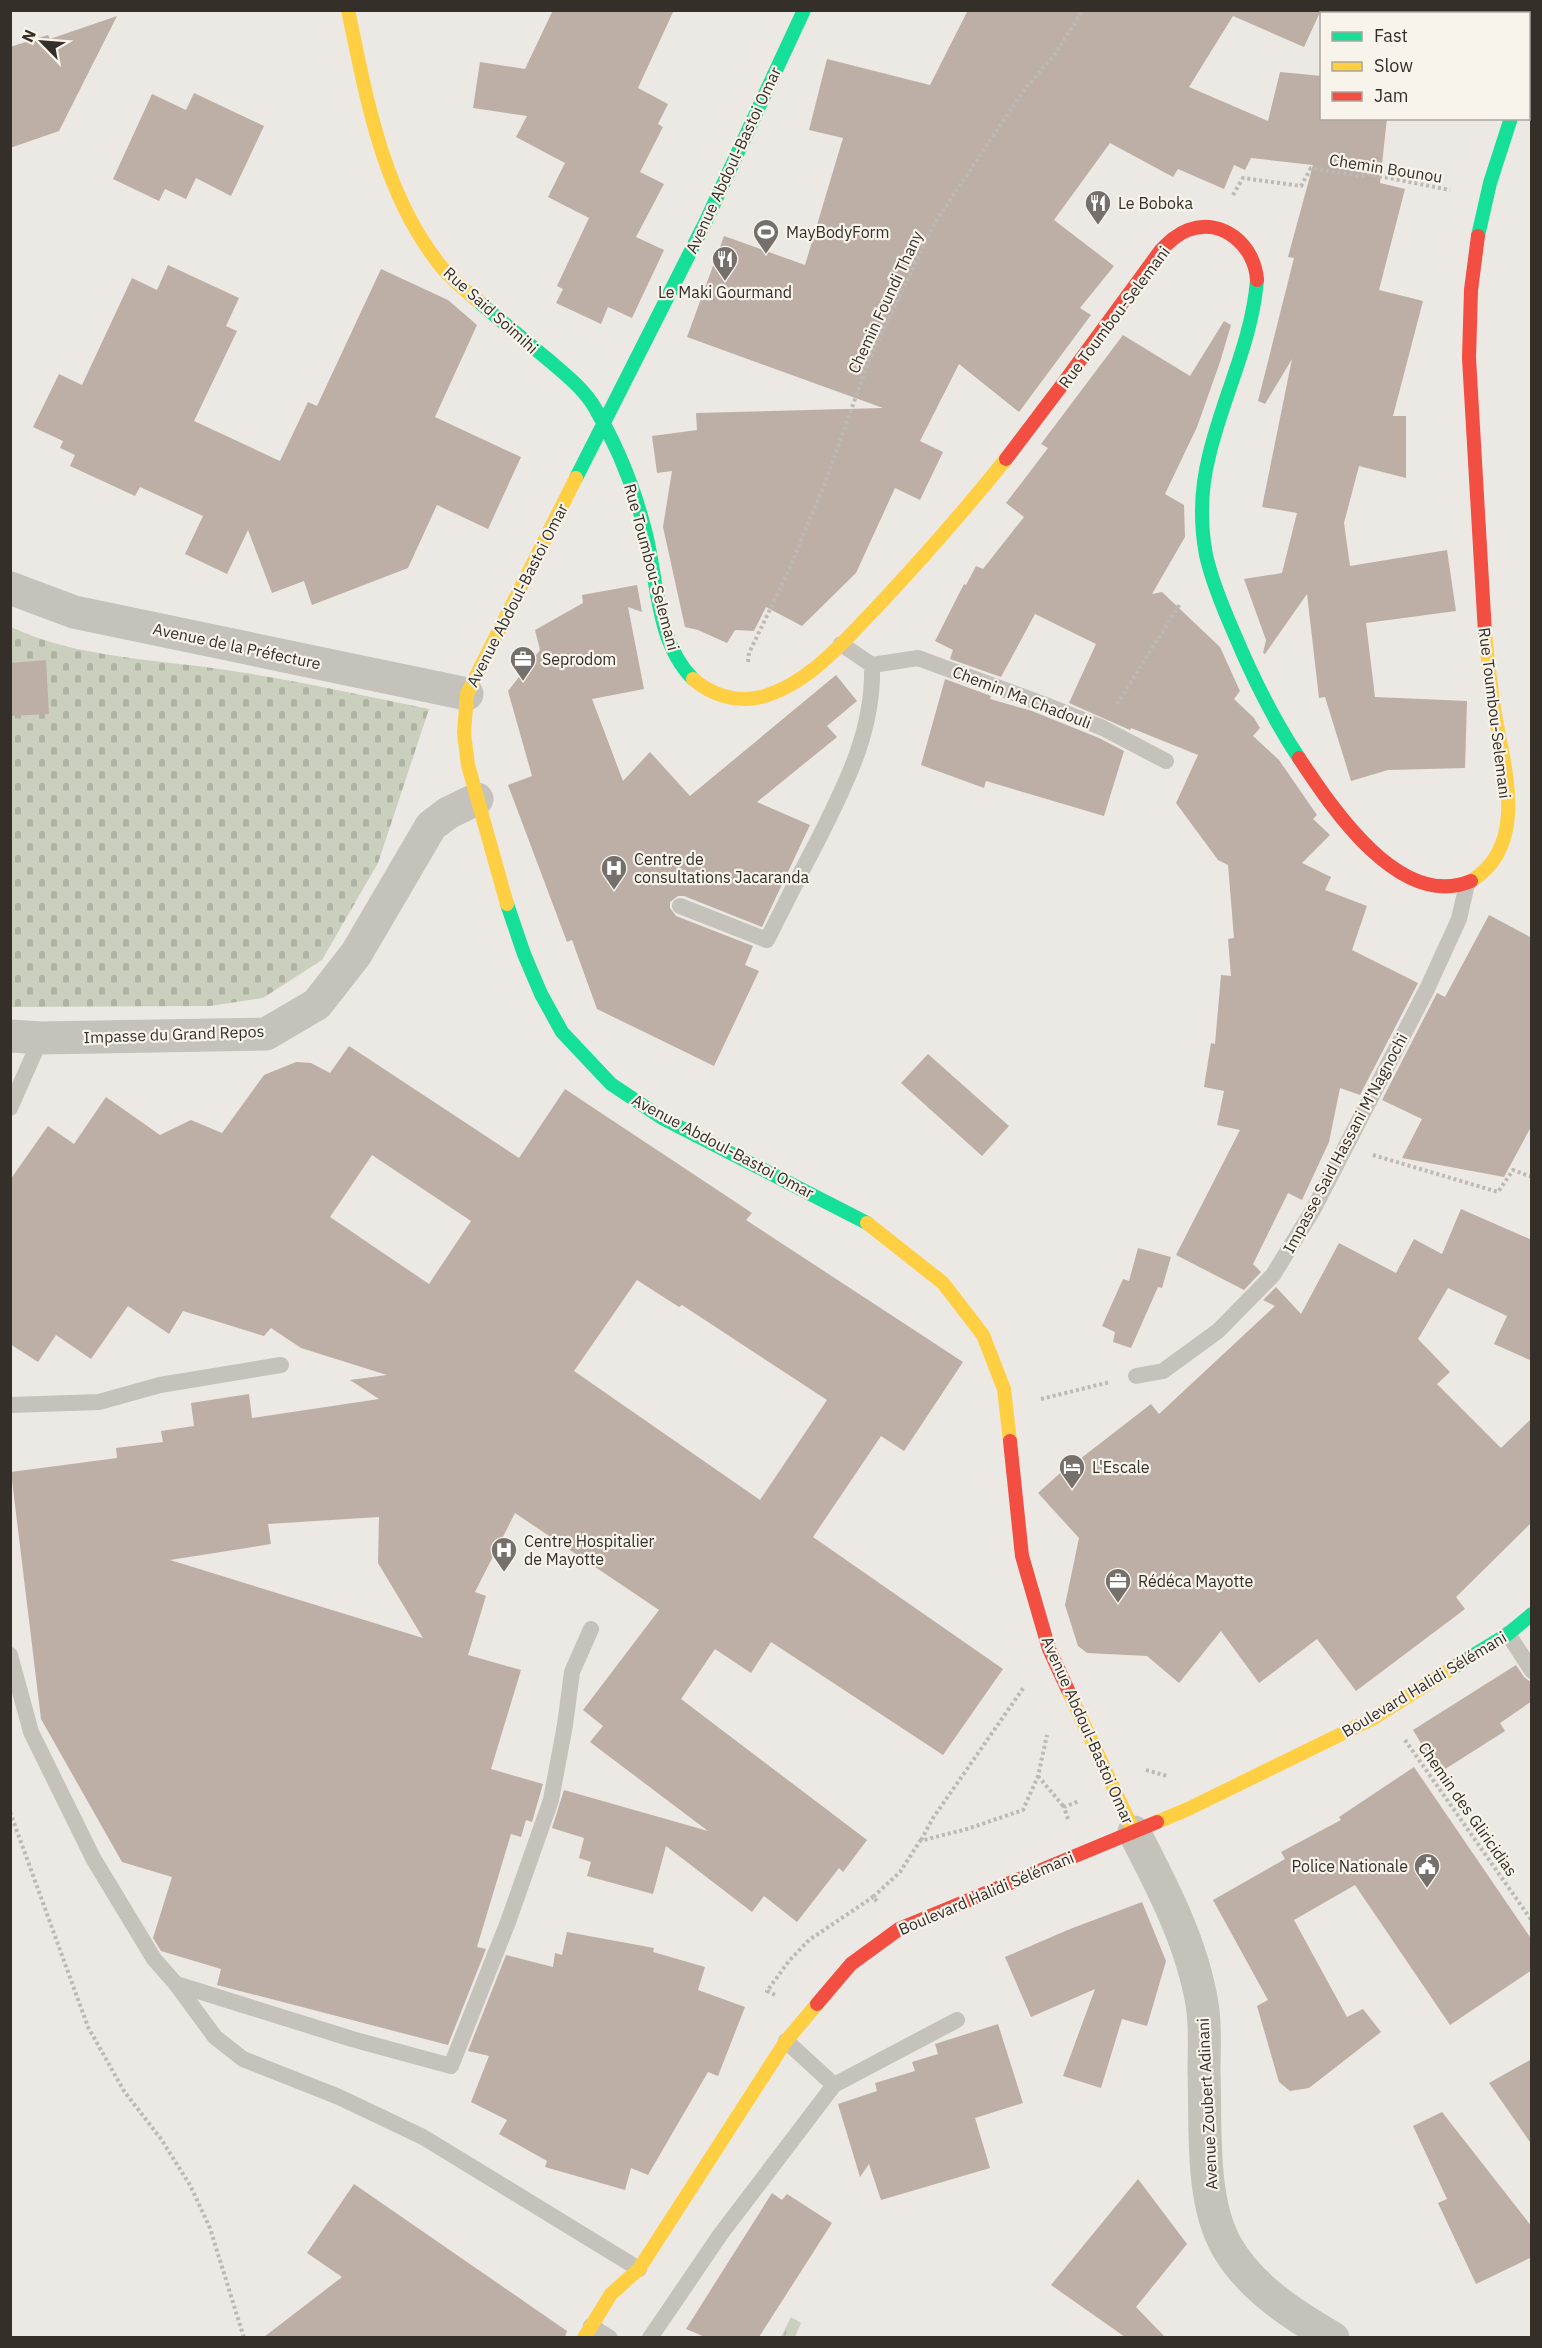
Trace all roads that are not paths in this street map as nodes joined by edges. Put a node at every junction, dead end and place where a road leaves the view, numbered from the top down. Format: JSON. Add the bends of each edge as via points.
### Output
{"nodes":[{"id":1,"x":348,"y":10,"type":"edge"},
{"id":2,"x":804,"y":10,"type":"edge"},
{"id":3,"x":1510,"y":120,"type":"edge"},
{"id":4,"x":604,"y":424,"type":"junction"},
{"id":5,"x":10,"y":588,"type":"edge"},
{"id":6,"x":841,"y":644,"type":"junction"},
{"id":7,"x":872,"y":665,"type":"junction"},
{"id":8,"x":466,"y":694,"type":"junction"},
{"id":9,"x":1166,"y":761,"type":"dead end"},
{"id":10,"x":477,"y":799,"type":"junction"},
{"id":11,"x":1467,"y":884,"type":"junction"},
{"id":12,"x":680,"y":906,"type":"dead end"},
{"id":13,"x":26,"y":1037,"type":"edge"},
{"id":14,"x":10,"y":1107,"type":"edge"},
{"id":15,"x":281,"y":1365,"type":"dead end"},
{"id":16,"x":1136,"y":1376,"type":"road end"},
{"id":17,"x":10,"y":1405,"type":"edge"},
{"id":18,"x":1532,"y":1614,"type":"edge"},
{"id":19,"x":591,"y":1629,"type":"dead end"},
{"id":20,"x":1508,"y":1635,"type":"junction"},
{"id":21,"x":10,"y":1655,"type":"edge"},
{"id":22,"x":1532,"y":1671,"type":"edge"},
{"id":23,"x":1134,"y":1832,"type":"junction"},
{"id":24,"x":176,"y":1984,"type":"junction"},
{"id":25,"x":957,"y":2020,"type":"dead end"},
{"id":26,"x":786,"y":2041,"type":"junction"},
{"id":27,"x":834,"y":2085,"type":"junction"},
{"id":28,"x":639,"y":2269,"type":"junction"},
{"id":29,"x":587,"y":2332,"type":"edge"},
{"id":30,"x":610,"y":2337,"type":"edge"},
{"id":31,"x":650,"y":2337,"type":"edge"},
{"id":32,"x":1333,"y":2337,"type":"edge"}],
"edges":[{"from":1,"to":4,"type":"street","name":"Rue Said Soimihi","via":[[380,149],[411,223],[446,272],[587,394]]},
{"from":2,"to":4,"type":"street","name":"Avenue Abdoul-Bastoi Omar","via":[[705,223]]},
{"from":3,"to":11,"type":"street","name":"Rue Toumbou-Selemani","via":[[1480,221],[1471,282],[1468,350],[1484,627],[1508,801],[1506,835],[1499,853],[1481,876]]},
{"from":4,"to":6,"type":"street","name":"Rue Toumbou-Selemani","via":[[641,516],[660,611],[677,661],[700,687],[743,700],[770,695],[808,673]]},
{"from":4,"to":8,"type":"street","name":"Avenue Abdoul-Bastoi Omar"},
{"from":5,"to":8,"type":"street","name":"Avenue de la Préfecture","via":[[74,612]]},
{"from":6,"to":7,"type":"lane"},
{"from":6,"to":11,"type":"street","name":"Rue Toumbou-Selemani","via":[[922,559],[984,486],[1161,250],[1177,235],[1196,227],[1228,232],[1245,246],[1257,275],[1248,331],[1210,451],[1204,486],[1204,537],[1221,603],[1252,675],[1289,742],[1314,782],[1346,821],[1374,852],[1409,877],[1431,887]]},
{"from":7,"to":9,"type":"lane","name":"Chemin Ma Chadouli","via":[[918,658],[1103,728]]},
{"from":7,"to":12,"type":"lane","via":[[873,690],[850,777],[766,940]]},
{"from":8,"to":10,"type":"street","name":"Avenue Abdoul-Bastoi Omar","via":[[464,733]]},
{"from":10,"to":13,"type":"street","name":"Impasse du Grand Repos","via":[[431,826],[356,954],[317,1004],[266,1034]]},
{"from":10,"to":23,"type":"street","name":"Avenue Abdoul-Bastoi Omar","via":[[524,954],[562,1032],[582,1055],[611,1084],[662,1118],[869,1224],[943,1283],[983,1335],[1004,1389],[1022,1556],[1049,1649]]},
{"from":11,"to":16,"type":"lane","name":"Impasse Said Hassani M'Nagnochi","via":[[1458,919],[1427,989],[1313,1210],[1273,1275],[1218,1331],[1163,1371]]},
{"from":13,"to":14,"type":"lane"},
{"from":15,"to":17,"type":"lane","via":[[160,1385],[99,1402]]},
{"from":18,"to":20,"type":"street","name":"Boulevard Halidi Sélémani"},
{"from":19,"to":24,"type":"lane","via":[[572,1672],[551,1800],[451,2066]]},
{"from":20,"to":22,"type":"lane"},
{"from":20,"to":23,"type":"street","name":"Boulevard Halidi Sélémani","via":[[1384,1710],[1264,1773]]},
{"from":21,"to":24,"type":"lane","via":[[31,1732],[93,1858],[154,1959]]},
{"from":23,"to":26,"type":"street","name":"Boulevard Halidi Sélémani","via":[[899,1929],[851,1964]]},
{"from":23,"to":32,"type":"street","name":"Avenue Zoubert Adinani","via":[[1171,1905],[1203,2005],[1208,2179],[1215,2218],[1226,2247],[1244,2271],[1283,2307]]},
{"from":24,"to":28,"type":"lane","via":[[215,2037],[243,2059],[339,2097],[423,2137]]},
{"from":25,"to":27,"type":"lane"},
{"from":26,"to":27,"type":"lane"},
{"from":26,"to":28,"type":"street","name":"Boulevard Halidi Sélémani"},
{"from":27,"to":31,"type":"lane","via":[[720,2235]]},
{"from":28,"to":29,"type":"street","name":"Boulevard Halidi Sélémani","via":[[611,2294]]},
{"from":29,"to":30,"type":"lane"}]}
